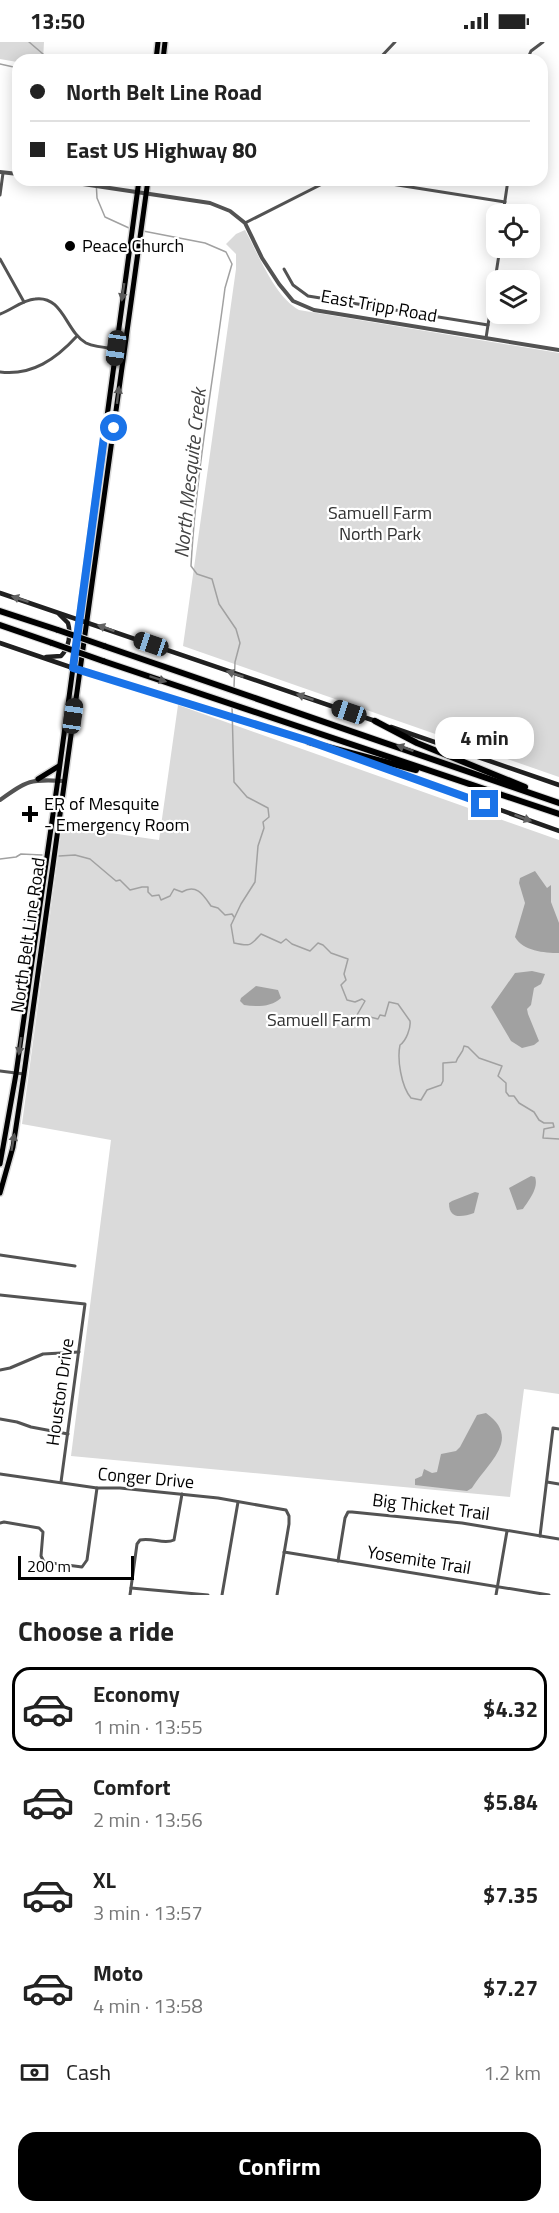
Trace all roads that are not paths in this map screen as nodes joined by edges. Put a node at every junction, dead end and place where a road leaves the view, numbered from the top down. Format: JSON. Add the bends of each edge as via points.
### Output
{"nodes":[{"id":1,"x":395,"y":42,"type":"edge"},
{"id":2,"x":543,"y":42,"type":"edge"},
{"id":3,"x":384,"y":54,"type":"edge"},
{"id":4,"x":530,"y":54,"type":"edge"},
{"id":5,"x":2,"y":172,"type":"edge"},
{"id":6,"x":94,"y":186,"type":"edge"},
{"id":7,"x":138,"y":186,"type":"edge"},
{"id":8,"x":147,"y":186,"type":"edge"},
{"id":9,"x":318,"y":186,"type":"edge"},
{"id":10,"x":404,"y":186,"type":"edge"},
{"id":11,"x":507,"y":186,"type":"edge"},
{"id":12,"x":137,"y":192,"type":"junction"},
{"id":13,"x":146,"y":193,"type":"junction"},
{"id":14,"x":0,"y":195,"type":"edge"},
{"id":15,"x":505,"y":202,"type":"joint"},
{"id":16,"x":244,"y":223,"type":"junction"},
{"id":17,"x":498,"y":258,"type":"edge"},
{"id":18,"x":0,"y":259,"type":"edge"},
{"id":19,"x":284,"y":269,"type":"dead end"},
{"id":20,"x":24,"y":302,"type":"junction"},
{"id":21,"x":0,"y":314,"type":"edge"},
{"id":22,"x":488,"y":325,"type":"junction"},
{"id":23,"x":77,"y":336,"type":"junction"},
{"id":24,"x":486,"y":338,"type":"junction"},
{"id":25,"x":116,"y":348,"type":"junction"},
{"id":26,"x":123,"y":348,"type":"junction"},
{"id":27,"x":559,"y":350,"type":"edge"},
{"id":28,"x":0,"y":372,"type":"edge"},
{"id":29,"x":115,"y":420,"type":"junction"},
{"id":30,"x":106,"y":422,"type":"junction"},
{"id":31,"x":114,"y":428,"type":"junction"},
{"id":32,"x":98,"y":483,"type":"junction"},
{"id":33,"x":106,"y":484,"type":"junction"},
{"id":34,"x":0,"y":593,"type":"edge"},
{"id":35,"x":0,"y":610,"type":"edge"},
{"id":36,"x":56,"y":611,"type":"junction"},
{"id":37,"x":79,"y":619,"type":"junction"},
{"id":38,"x":87,"y":621,"type":"junction"},
{"id":39,"x":0,"y":625,"type":"edge"},
{"id":40,"x":0,"y":643,"type":"edge"},
{"id":41,"x":35,"y":656,"type":"junction"},
{"id":42,"x":73,"y":668,"type":"junction"},
{"id":43,"x":80,"y":670,"type":"junction"},
{"id":44,"x":375,"y":721,"type":"junction"},
{"id":45,"x":68,"y":729,"type":"junction"},
{"id":46,"x":309,"y":741,"type":"junction"},
{"id":47,"x":59,"y":766,"type":"junction"},
{"id":48,"x":38,"y":779,"type":"junction"},
{"id":49,"x":61,"y":781,"type":"junction"},
{"id":50,"x":559,"y":786,"type":"edge"},
{"id":51,"x":501,"y":794,"type":"junction"},
{"id":52,"x":0,"y":800,"type":"edge"},
{"id":53,"x":559,"y":802,"type":"edge"},
{"id":54,"x":559,"y":814,"type":"edge"},
{"id":55,"x":559,"y":831,"type":"edge"},
{"id":56,"x":38,"y":919,"type":"junction"},
{"id":57,"x":45,"y":920,"type":"junction"},
{"id":58,"x":0,"y":1071,"type":"edge"},
{"id":59,"x":16,"y":1074,"type":"junction"},
{"id":60,"x":24,"y":1074,"type":"junction"},
{"id":61,"x":0,"y":1164,"type":"edge"},
{"id":62,"x":0,"y":1193,"type":"edge"},
{"id":63,"x":0,"y":1256,"type":"edge"},
{"id":64,"x":75,"y":1266,"type":"dead end"},
{"id":65,"x":0,"y":1295,"type":"edge"},
{"id":66,"x":79,"y":1352,"type":"junction"},
{"id":67,"x":0,"y":1370,"type":"edge"},
{"id":68,"x":0,"y":1419,"type":"edge"},
{"id":69,"x":559,"y":1429,"type":"edge"},
{"id":70,"x":68,"y":1434,"type":"junction"},
{"id":71,"x":0,"y":1474,"type":"edge"},
{"id":72,"x":61,"y":1482,"type":"junction"},
{"id":73,"x":547,"y":1482,"type":"junction"},
{"id":74,"x":559,"y":1484,"type":"edge"},
{"id":75,"x":97,"y":1488,"type":"junction"},
{"id":76,"x":182,"y":1494,"type":"junction"},
{"id":77,"x":238,"y":1502,"type":"junction"},
{"id":78,"x":0,"y":1523,"type":"edge"},
{"id":79,"x":507,"y":1531,"type":"junction"},
{"id":80,"x":540,"y":1536,"type":"junction"},
{"id":81,"x":559,"y":1539,"type":"edge"},
{"id":82,"x":284,"y":1552,"type":"junction"},
{"id":83,"x":338,"y":1561,"type":"junction"},
{"id":84,"x":498,"y":1587,"type":"junction"},
{"id":85,"x":131,"y":1588,"type":"junction"},
{"id":86,"x":130,"y":1595,"type":"edge"},
{"id":87,"x":208,"y":1595,"type":"edge"},
{"id":88,"x":222,"y":1595,"type":"edge"},
{"id":89,"x":277,"y":1595,"type":"edge"},
{"id":90,"x":496,"y":1595,"type":"edge"},
{"id":91,"x":549,"y":1595,"type":"edge"}],
"edges":[{"from":1,"to":3,"type":"street"},
{"from":2,"to":4,"type":"street"},
{"from":5,"to":14,"type":"street"},
{"from":6,"to":12,"type":"street","name":"East Tripp Road"},
{"from":7,"to":12,"type":"main road","name":"North Belt Line Road"},
{"from":8,"to":13,"type":"main road","name":"North Belt Line Road"},
{"from":9,"to":16,"type":"street"},
{"from":10,"to":15,"type":"street"},
{"from":11,"to":15,"type":"street"},
{"from":12,"to":13,"type":"street","name":"East Tripp Road"},
{"from":12,"to":25,"type":"main road","name":"North Belt Line Road","one_way":true},
{"from":13,"to":16,"type":"street","name":"East Tripp Road","via":[[218,205]]},
{"from":13,"to":26,"type":"main road","name":"North Belt Line Road"},
{"from":16,"to":24,"type":"street","name":"East Tripp Road","via":[[279,284],[300,305]]},
{"from":17,"to":22,"type":"street"},
{"from":18,"to":20,"type":"street"},
{"from":19,"to":22,"type":"street","via":[[293,285],[308,296]]},
{"from":20,"to":21,"type":"street"},
{"from":20,"to":23,"type":"street","via":[[36,298],[51,302],[61,310]]},
{"from":22,"to":24,"type":"street"},
{"from":23,"to":25,"type":"street","via":[[87,344]]},
{"from":23,"to":28,"type":"street","via":[[55,358],[34,369]]},
{"from":24,"to":27,"type":"street","name":"East Tripp Road"},
{"from":25,"to":26,"type":"street"},
{"from":25,"to":30,"type":"main road","name":"North Belt Line Road"},
{"from":29,"to":26,"type":"main road","name":"North Belt Line Road","one_way":true},
{"from":29,"to":30,"type":"main road"},
{"from":29,"to":31,"type":"main road","name":"North Belt Line Road"},
{"from":30,"to":31,"type":"main road"},
{"from":30,"to":32,"type":"main road","name":"North Belt Line Road"},
{"from":31,"to":33,"type":"main road","name":"North Belt Line Road"},
{"from":32,"to":33,"type":"main road"},
{"from":32,"to":37,"type":"main road","name":"North Belt Line Road"},
{"from":33,"to":38,"type":"main road","name":"North Belt Line Road"},
{"from":36,"to":34,"type":"main road","one_way":true},
{"from":53,"to":35,"type":"highway","one_way":true,"bridge":true},
{"from":36,"to":37,"type":"main road"},
{"from":36,"to":41,"type":"main road","via":[[70,629],[65,652],[53,658]]},
{"from":37,"to":38,"type":"main road"},
{"from":37,"to":42,"type":"main road","name":"North Belt Line Road"},
{"from":38,"to":43,"type":"main road","name":"North Belt Line Road"},
{"from":44,"to":38,"type":"main road","one_way":true},
{"from":39,"to":51,"type":"highway","one_way":true,"bridge":true},
{"from":40,"to":41,"type":"main road"},
{"from":41,"to":42,"type":"main road"},
{"from":42,"to":43,"type":"main road"},
{"from":42,"to":45,"type":"main road","name":"North Belt Line Road"},
{"from":43,"to":45,"type":"main road","name":"North Belt Line Road"},
{"from":43,"to":46,"type":"main road"},
{"from":44,"to":50,"type":"main road"},
{"from":44,"to":53,"type":"highway","via":[[417,743]]},
{"from":45,"to":47,"type":"main road","name":"North Belt Line Road"},
{"from":45,"to":49,"type":"main road","name":"North Belt Line Road"},
{"from":46,"to":51,"type":"highway"},
{"from":46,"to":55,"type":"main road","one_way":true},
{"from":47,"to":48,"type":"main road"},
{"from":47,"to":49,"type":"main road","name":"North Belt Line Road"},
{"from":48,"to":49,"type":"street"},
{"from":48,"to":52,"type":"street","via":[[26,782]]},
{"from":49,"to":56,"type":"main road","name":"North Belt Line Road"},
{"from":49,"to":57,"type":"main road","name":"North Belt Line Road"},
{"from":51,"to":54,"type":"highway"},
{"from":56,"to":57,"type":"main road"},
{"from":56,"to":59,"type":"main road","name":"North Belt Line Road","one_way":true},
{"from":57,"to":60,"type":"main road","name":"North Belt Line Road"},
{"from":58,"to":59,"type":"street"},
{"from":59,"to":60,"type":"street"},
{"from":59,"to":61,"type":"main road","name":"North Belt Line Road"},
{"from":62,"to":60,"type":"main road","name":"North Belt Line Road","one_way":true},
{"from":63,"to":64,"type":"street"},
{"from":65,"to":66,"type":"street","name":"Houston Drive","via":[[85,1304]]},
{"from":66,"to":67,"type":"street","via":[[43,1354]]},
{"from":66,"to":70,"type":"street","name":"Houston Drive"},
{"from":68,"to":70,"type":"street"},
{"from":69,"to":73,"type":"street","via":[[554,1428]]},
{"from":70,"to":72,"type":"street","name":"Houston Drive"},
{"from":71,"to":72,"type":"street","name":"Conger Drive"},
{"from":72,"to":75,"type":"street","name":"Conger Drive"},
{"from":73,"to":74,"type":"street"},
{"from":73,"to":80,"type":"street"},
{"from":75,"to":76,"type":"street","name":"Conger Drive"},
{"from":75,"to":78,"type":"street","via":[[87,1560],[82,1568],[44,1562],[43,1532],[39,1528]]},
{"from":76,"to":77,"type":"street","name":"Conger Drive"},
{"from":76,"to":85,"type":"street","via":[[174,1540],[143,1539],[137,1544]]},
{"from":77,"to":82,"type":"street","name":"Conger Drive","via":[[288,1513]]},
{"from":77,"to":88,"type":"street"},
{"from":79,"to":80,"type":"street","name":"Big Thicket Trail"},
{"from":79,"to":83,"type":"street","name":"Big Thicket Trail","via":[[348,1512]]},
{"from":79,"to":84,"type":"street"},
{"from":80,"to":81,"type":"street","name":"Big Thicket Trail"},
{"from":82,"to":83,"type":"street","name":"Yosemite Trail"},
{"from":82,"to":89,"type":"street"},
{"from":83,"to":84,"type":"street","name":"Yosemite Trail"},
{"from":84,"to":90,"type":"street"},
{"from":84,"to":91,"type":"street","name":"Yosemite Trail"},
{"from":85,"to":86,"type":"street"},
{"from":85,"to":87,"type":"street"}]}
